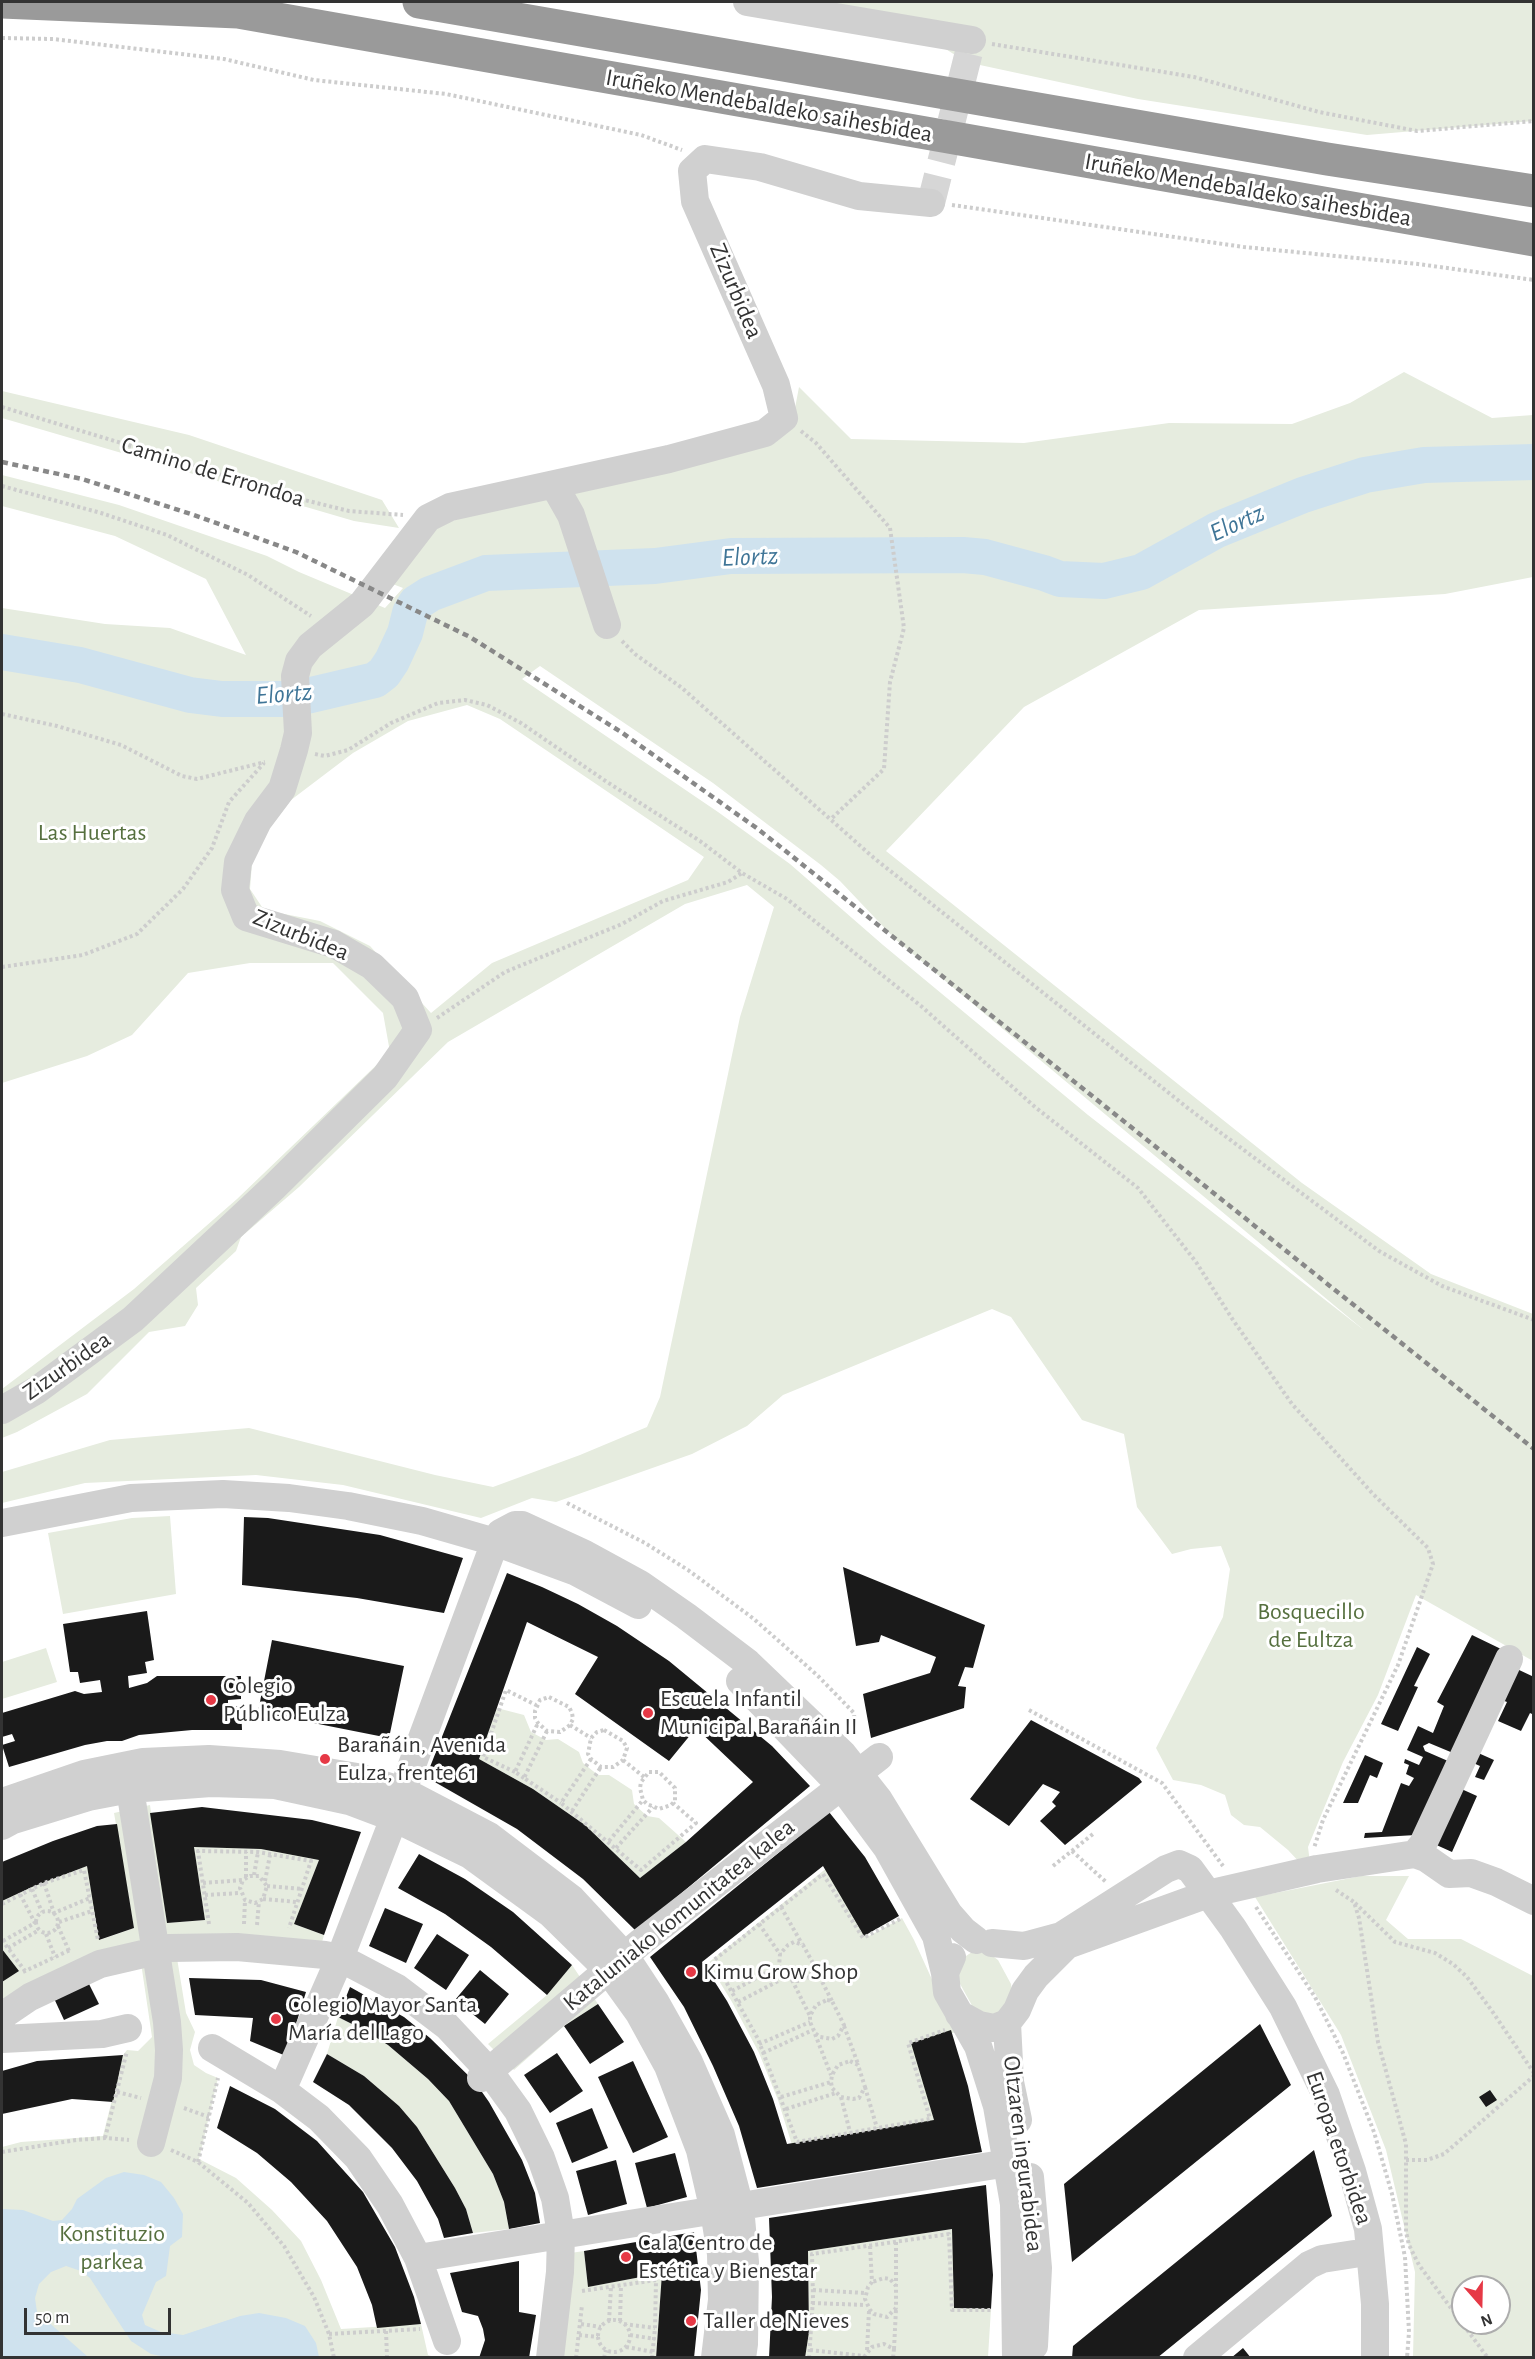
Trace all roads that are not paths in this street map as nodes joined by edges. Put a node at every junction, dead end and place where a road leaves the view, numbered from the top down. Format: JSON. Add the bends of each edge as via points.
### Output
{"nodes":[{"id":1,"x":2,"y":2,"type":"edge"},
{"id":2,"x":419,"y":2,"type":"edge"},
{"id":3,"x":747,"y":2,"type":"edge"},
{"id":4,"x":972,"y":40,"type":"road end"},
{"id":5,"x":1327,"y":159,"type":"junction"},
{"id":6,"x":1533,"y":174,"type":"edge"},
{"id":7,"x":1533,"y":191,"type":"edge"},
{"id":8,"x":931,"y":202,"type":"road end"},
{"id":9,"x":1533,"y":240,"type":"edge"},
{"id":10,"x":554,"y":485,"type":"junction"},
{"id":11,"x":607,"y":625,"type":"road end"},
{"id":12,"x":2,"y":1410,"type":"edge"},
{"id":13,"x":2,"y":1523,"type":"edge"},
{"id":14,"x":495,"y":1542,"type":"junction"},
{"id":15,"x":1509,"y":1659,"type":"dead end"},
{"id":16,"x":859,"y":1772,"type":"junction"},
{"id":17,"x":130,"y":1789,"type":"junction"},
{"id":18,"x":402,"y":1791,"type":"junction"},
{"id":19,"x":2,"y":1802,"type":"edge"},
{"id":20,"x":394,"y":1818,"type":"junction"},
{"id":21,"x":2,"y":1826,"type":"edge"},
{"id":22,"x":1415,"y":1854,"type":"junction"},
{"id":23,"x":1208,"y":1894,"type":"junction"},
{"id":24,"x":1533,"y":1902,"type":"edge"},
{"id":25,"x":984,"y":1941,"type":"junction"},
{"id":26,"x":155,"y":1950,"type":"junction"},
{"id":27,"x":340,"y":1958,"type":"junction"},
{"id":28,"x":617,"y":1963,"type":"junction"},
{"id":29,"x":945,"y":1973,"type":"junction"},
{"id":30,"x":1025,"y":1991,"type":"junction"},
{"id":31,"x":956,"y":2020,"type":"junction"},
{"id":32,"x":1007,"y":2023,"type":"junction"},
{"id":33,"x":2,"y":2033,"type":"edge"},
{"id":34,"x":128,"y":2039,"type":"road end"},
{"id":35,"x":212,"y":2048,"type":"dead end"},
{"id":36,"x":485,"y":2074,"type":"junction"},
{"id":37,"x":282,"y":2090,"type":"junction"},
{"id":38,"x":151,"y":2143,"type":"road end"},
{"id":39,"x":1008,"y":2163,"type":"junction"},
{"id":40,"x":727,"y":2209,"type":"junction"},
{"id":41,"x":561,"y":2234,"type":"junction"},
{"id":42,"x":1354,"y":2254,"type":"dead end"},
{"id":43,"x":418,"y":2258,"type":"junction"},
{"id":44,"x":436,"y":2335,"type":"road end"},
{"id":45,"x":550,"y":2358,"type":"edge"},
{"id":46,"x":715,"y":2358,"type":"edge"},
{"id":47,"x":742,"y":2358,"type":"edge"},
{"id":48,"x":1016,"y":2358,"type":"edge"},
{"id":49,"x":1033,"y":2358,"type":"edge"},
{"id":50,"x":1197,"y":2358,"type":"edge"},
{"id":51,"x":1374,"y":2358,"type":"edge"}],
"edges":[{"from":1,"to":9,"type":"highway","name":"Iruñeko Mendebaldeko saihesbidea","via":[[238,12]]},
{"from":2,"to":5,"type":"highway","name":"Iruñeko Mendebaldeko saihesbidea"},
{"from":3,"to":4,"type":"street"},
{"from":5,"to":6,"type":"highway"},
{"from":5,"to":7,"type":"highway","name":"Iruñeko Mendebaldeko saihesbidea"},
{"from":8,"to":10,"type":"street","name":"Zizurbidea","via":[[859,196],[760,167],[705,159],[692,171],[695,201],[776,385],[784,418],[765,433]]},
{"from":10,"to":11,"type":"street","via":[[571,515]]},
{"from":10,"to":12,"type":"street","name":"Zizurbidea","via":[[450,507],[428,518],[362,604],[310,646],[299,661],[295,676],[298,733],[282,789],[258,821],[238,862],[235,890],[246,917],[334,944],[372,966],[405,998],[418,1030],[385,1077],[274,1188],[133,1319],[37,1390]]},
{"from":13,"to":14,"type":"street","via":[[131,1498],[223,1494],[289,1497],[348,1506],[422,1521]]},
{"from":14,"to":16,"type":"street","via":[[574,1572],[638,1605],[691,1641]]},
{"from":14,"to":18,"type":"street"},
{"from":15,"to":22,"type":"street"},
{"from":16,"to":25,"type":"street","via":[[949,1914],[963,1930]]},
{"from":16,"to":28,"type":"street","name":"Kataluniako komunitatea kalea"},
{"from":16,"to":29,"type":"street","via":[[886,1848],[936,1936]]},
{"from":17,"to":20,"type":"street","via":[[211,1783],[275,1785],[349,1802]]},
{"from":17,"to":21,"type":"street","via":[[88,1797]]},
{"from":17,"to":26,"type":"street"},
{"from":18,"to":19,"type":"street","via":[[357,1777],[280,1764],[209,1759],[143,1762],[84,1774]]},
{"from":18,"to":20,"type":"street"},
{"from":18,"to":28,"type":"street","via":[[489,1836],[572,1899]]},
{"from":20,"to":27,"type":"street"},
{"from":20,"to":28,"type":"street","via":[[470,1856]]},
{"from":22,"to":23,"type":"street","via":[[1317,1869]]},
{"from":22,"to":24,"type":"street","via":[[1449,1875],[1471,1873]]},
{"from":23,"to":25,"type":"street","name":"Europa etorbidea","via":[[1190,1869],[1179,1864],[1061,1936],[1024,1946]]},
{"from":23,"to":30,"type":"street","via":[[1067,1945]]},
{"from":23,"to":51,"type":"street","name":"Europa etorbidea","via":[[1283,2007],[1326,2095],[1368,2229],[1375,2304]]},
{"from":25,"to":29,"type":"street","via":[[966,1943],[950,1959]]},
{"from":25,"to":30,"type":"street","via":[[1011,1960]]},
{"from":26,"to":27,"type":"street","via":[[237,1947]]},
{"from":26,"to":33,"type":"street","via":[[100,1964],[30,1997]]},
{"from":26,"to":38,"type":"street","via":[[169,2050],[168,2078]]},
{"from":27,"to":36,"type":"street","via":[[397,1988],[447,2026]]},
{"from":27,"to":37,"type":"street"},
{"from":28,"to":36,"type":"street","name":"Kataluniako komunitatea kalea"},
{"from":28,"to":40,"type":"street","via":[[656,2002],[688,2060],[721,2135]]},
{"from":29,"to":31,"type":"street"},
{"from":30,"to":32,"type":"street"},
{"from":31,"to":32,"type":"street","via":[[994,2028]]},
{"from":31,"to":39,"type":"street","name":"Oltzaren ingurabidea","via":[[978,2046],[997,2106]]},
{"from":32,"to":49,"type":"street","name":"Oltzaren ingurabidea","via":[[1010,2082],[1034,2213],[1038,2268]]},
{"from":33,"to":34,"type":"street","via":[[102,2034]]},
{"from":35,"to":37,"type":"street"},
{"from":36,"to":41,"type":"street","via":[[518,2111],[541,2157],[555,2198]]},
{"from":37,"to":43,"type":"street","via":[[319,2118],[358,2158],[390,2205]]},
{"from":39,"to":40,"type":"street"},
{"from":39,"to":48,"type":"street","name":"Oltzaren ingurabidea","via":[[1014,2204]]},
{"from":40,"to":41,"type":"street"},
{"from":40,"to":46,"type":"street"},
{"from":40,"to":47,"type":"street","via":[[745,2262]]},
{"from":41,"to":43,"type":"street"},
{"from":41,"to":45,"type":"street"},
{"from":42,"to":50,"type":"street","name":"Europa etorbidea","via":[[1309,2265]]},
{"from":43,"to":44,"type":"street"}]}
